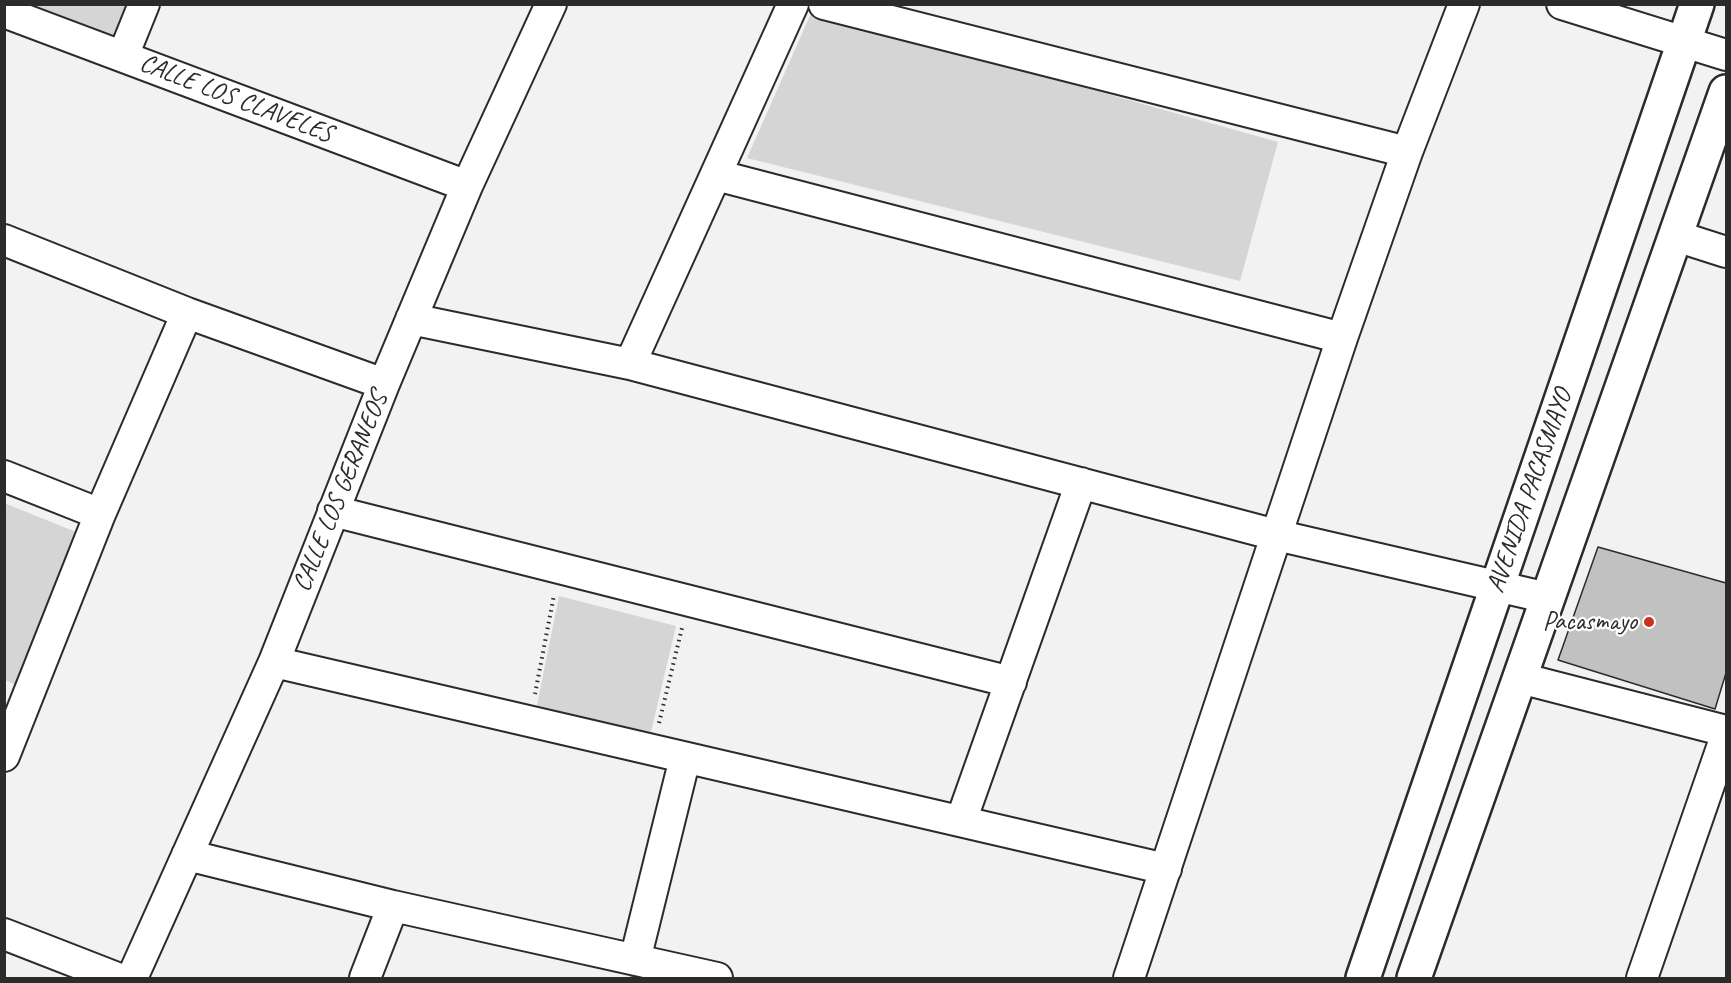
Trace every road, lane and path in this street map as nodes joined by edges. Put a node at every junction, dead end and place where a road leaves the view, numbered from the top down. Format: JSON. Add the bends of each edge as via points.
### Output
{"nodes":[{"id":1,"x":144,"y":4,"type":"edge"},
{"id":2,"x":551,"y":4,"type":"edge"},
{"id":3,"x":793,"y":4,"type":"edge"},
{"id":4,"x":824,"y":4,"type":"edge"},
{"id":5,"x":1464,"y":4,"type":"edge"},
{"id":6,"x":1562,"y":4,"type":"edge"},
{"id":7,"x":1697,"y":4,"type":"edge"},
{"id":8,"x":4,"y":12,"type":"edge"},
{"id":9,"x":1684,"y":42,"type":"junction"},
{"id":10,"x":123,"y":56,"type":"junction"},
{"id":11,"x":1726,"y":56,"type":"edge"},
{"id":12,"x":1726,"y":92,"type":"edge"},
{"id":13,"x":1407,"y":152,"type":"junction"},
{"id":14,"x":716,"y":175,"type":"junction"},
{"id":15,"x":467,"y":186,"type":"junction"},
{"id":16,"x":1676,"y":236,"type":"junction"},
{"id":17,"x":4,"y":240,"type":"edge"},
{"id":18,"x":1726,"y":252,"type":"edge"},
{"id":19,"x":188,"y":313,"type":"junction"},
{"id":20,"x":411,"y":320,"type":"junction"},
{"id":21,"x":1342,"y":338,"type":"junction"},
{"id":22,"x":630,"y":364,"type":"junction"},
{"id":23,"x":384,"y":384,"type":"junction"},
{"id":24,"x":4,"y":477,"type":"edge"},
{"id":25,"x":1082,"y":483,"type":"junction"},
{"id":26,"x":333,"y":511,"type":"junction"},
{"id":27,"x":100,"y":514,"type":"junction"},
{"id":28,"x":1276,"y":535,"type":"junction"},
{"id":29,"x":560,"y":568,"type":"junction"},
{"id":30,"x":1498,"y":586,"type":"junction"},
{"id":31,"x":1548,"y":598,"type":"junction"},
{"id":32,"x":689,"y":601,"type":"junction"},
{"id":33,"x":274,"y":662,"type":"junction"},
{"id":34,"x":1520,"y":678,"type":"junction"},
{"id":35,"x":1011,"y":682,"type":"junction"},
{"id":36,"x":13,"y":710,"type":"edge"},
{"id":37,"x":530,"y":722,"type":"junction"},
{"id":38,"x":1726,"y":733,"type":"edge"},
{"id":39,"x":653,"y":750,"type":"junction"},
{"id":40,"x":4,"y":756,"type":"edge"},
{"id":41,"x":685,"y":758,"type":"junction"},
{"id":42,"x":961,"y":821,"type":"junction"},
{"id":43,"x":187,"y":855,"type":"junction"},
{"id":44,"x":1166,"y":869,"type":"junction"},
{"id":45,"x":393,"y":906,"type":"junction"},
{"id":46,"x":4,"y":934,"type":"edge"},
{"id":47,"x":635,"y":960,"type":"junction"},
{"id":48,"x":117,"y":978,"type":"edge"},
{"id":49,"x":132,"y":978,"type":"edge"},
{"id":50,"x":365,"y":978,"type":"edge"},
{"id":51,"x":715,"y":978,"type":"edge"},
{"id":52,"x":1129,"y":978,"type":"edge"},
{"id":53,"x":1363,"y":978,"type":"edge"},
{"id":54,"x":1414,"y":978,"type":"edge"},
{"id":55,"x":1641,"y":978,"type":"edge"}],
"edges":[{"from":1,"to":10,"type":"street"},
{"from":2,"to":15,"type":"street","name":"CALLE LOS GERANEOS"},
{"from":3,"to":14,"type":"street"},
{"from":4,"to":13,"type":"street"},
{"from":5,"to":13,"type":"street"},
{"from":6,"to":9,"type":"street"},
{"from":7,"to":9,"type":"main road","name":"AVENIDA PACASMAYO"},
{"from":8,"to":10,"type":"street","name":"CALLE LOS CLAVELES"},
{"from":9,"to":11,"type":"street"},
{"from":9,"to":30,"type":"main road","name":"AVENIDA PACASMAYO"},
{"from":10,"to":15,"type":"street","name":"CALLE LOS CLAVELES"},
{"from":12,"to":16,"type":"main road","name":"AVENIDA PACASMAYO"},
{"from":13,"to":21,"type":"street"},
{"from":14,"to":21,"type":"street"},
{"from":14,"to":22,"type":"street"},
{"from":15,"to":20,"type":"street","name":"CALLE LOS GERANEOS"},
{"from":16,"to":18,"type":"street"},
{"from":16,"to":31,"type":"main road","name":"AVENIDA PACASMAYO"},
{"from":17,"to":19,"type":"street"},
{"from":19,"to":23,"type":"street"},
{"from":19,"to":27,"type":"street"},
{"from":20,"to":22,"type":"street"},
{"from":20,"to":23,"type":"street","name":"CALLE LOS GERANEOS"},
{"from":21,"to":28,"type":"street"},
{"from":22,"to":25,"type":"street"},
{"from":23,"to":26,"type":"street","name":"CALLE LOS GERANEOS"},
{"from":24,"to":27,"type":"street"},
{"from":25,"to":28,"type":"street"},
{"from":25,"to":35,"type":"street"},
{"from":26,"to":29,"type":"street"},
{"from":26,"to":33,"type":"street","name":"CALLE LOS GERANEOS"},
{"from":27,"to":36,"type":"street"},
{"from":28,"to":30,"type":"street"},
{"from":28,"to":44,"type":"street"},
{"from":29,"to":32,"type":"street"},
{"from":29,"to":37,"type":"path"},
{"from":30,"to":31,"type":"street"},
{"from":30,"to":53,"type":"main road","name":"AVENIDA PACASMAYO"},
{"from":31,"to":34,"type":"main road","name":"AVENIDA PACASMAYO"},
{"from":32,"to":35,"type":"street"},
{"from":32,"to":39,"type":"path"},
{"from":33,"to":37,"type":"street"},
{"from":33,"to":43,"type":"street","name":"CALLE LOS GERANEOS"},
{"from":34,"to":38,"type":"street"},
{"from":34,"to":54,"type":"main road","name":"AVENIDA PACASMAYO"},
{"from":35,"to":42,"type":"street"},
{"from":36,"to":40,"type":"street"},
{"from":37,"to":39,"type":"street"},
{"from":38,"to":55,"type":"street"},
{"from":39,"to":41,"type":"street"},
{"from":41,"to":42,"type":"street"},
{"from":41,"to":47,"type":"street"},
{"from":42,"to":44,"type":"street"},
{"from":43,"to":45,"type":"street"},
{"from":43,"to":49,"type":"street","name":"CALLE LOS GERANEOS"},
{"from":44,"to":52,"type":"street"},
{"from":45,"to":47,"type":"street"},
{"from":45,"to":50,"type":"street"},
{"from":46,"to":48,"type":"street"},
{"from":47,"to":51,"type":"street"}]}
